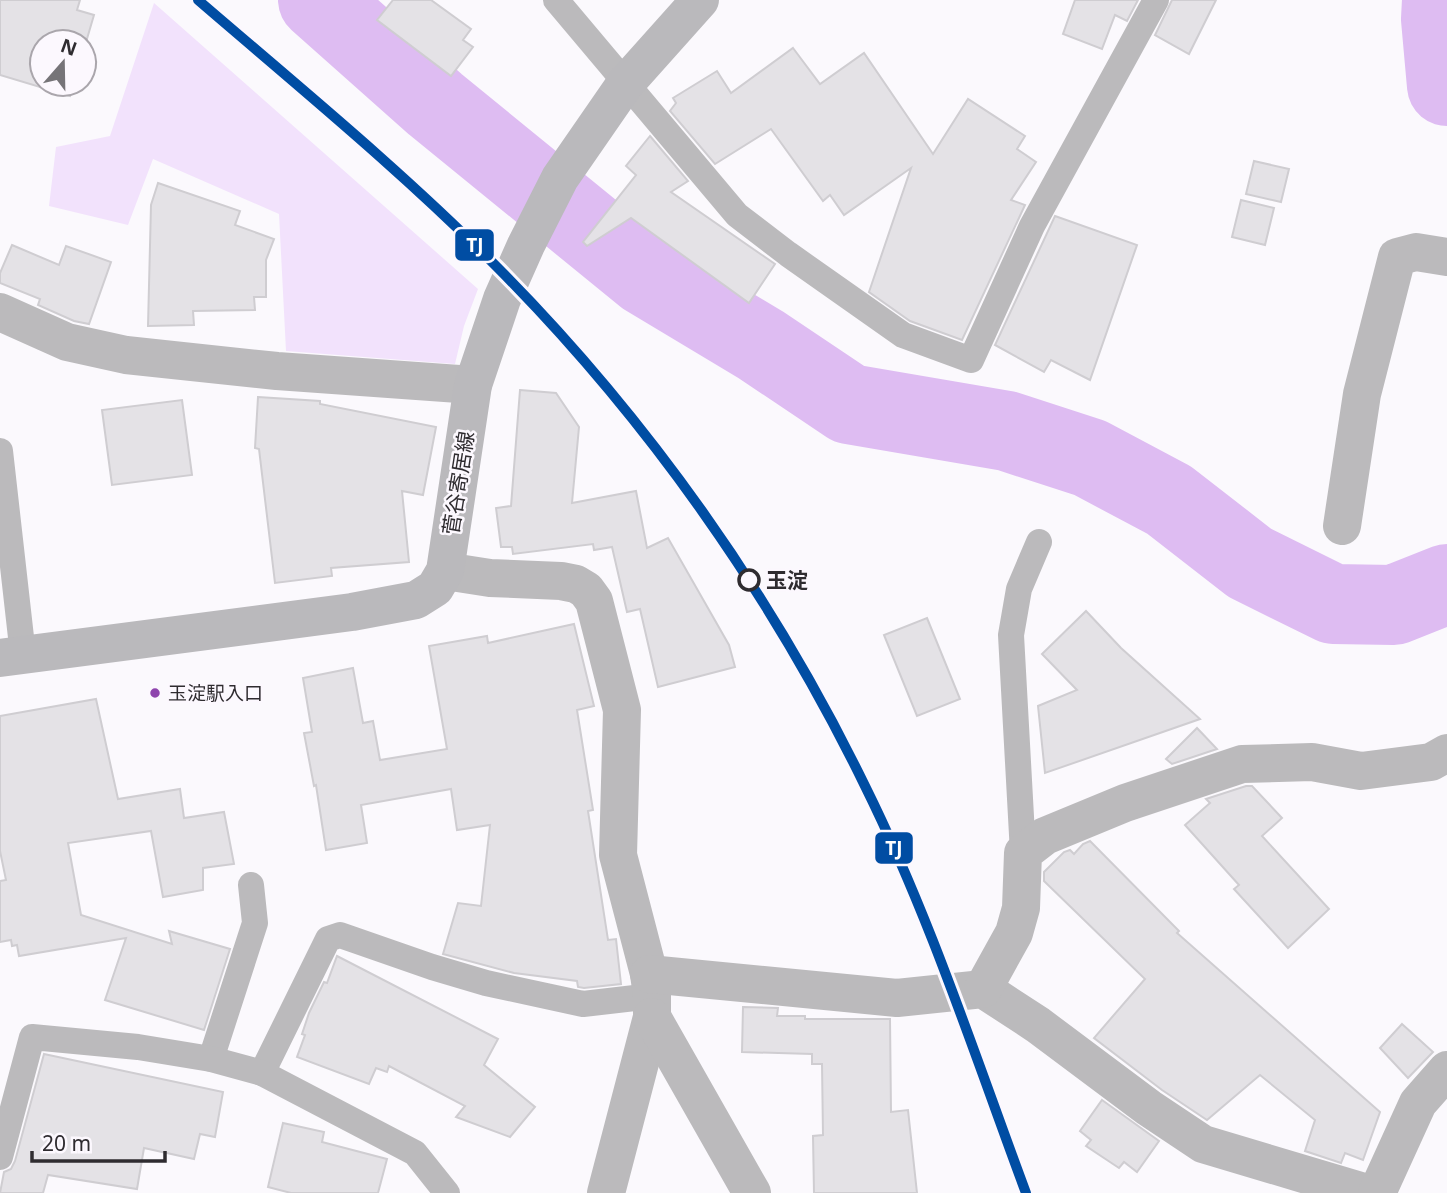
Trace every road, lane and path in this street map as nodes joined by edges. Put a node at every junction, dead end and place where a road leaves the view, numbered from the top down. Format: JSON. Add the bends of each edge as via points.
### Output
{"nodes":[{"id":1,"x":556,"y":0,"type":"edge"},
{"id":2,"x":700,"y":0,"type":"edge"},
{"id":3,"x":1156,"y":0,"type":"edge"},
{"id":4,"x":625,"y":84,"type":"junction"},
{"id":5,"x":1447,"y":257,"type":"edge"},
{"id":6,"x":0,"y":312,"type":"edge"},
{"id":7,"x":473,"y":385,"type":"junction"},
{"id":8,"x":0,"y":451,"type":"edge"},
{"id":9,"x":1342,"y":526,"type":"dead end"},
{"id":10,"x":1039,"y":542,"type":"dead end"},
{"id":11,"x":445,"y":571,"type":"junction"},
{"id":12,"x":11,"y":657,"type":"edge"},
{"id":13,"x":1447,"y":753,"type":"edge"},
{"id":14,"x":1023,"y":853,"type":"junction"},
{"id":15,"x":251,"y":885,"type":"dead end"},
{"id":16,"x":984,"y":989,"type":"junction"},
{"id":17,"x":651,"y":996,"type":"junction"},
{"id":18,"x":211,"y":1059,"type":"junction"},
{"id":19,"x":1447,"y":1070,"type":"edge"},
{"id":20,"x":262,"y":1073,"type":"junction"},
{"id":21,"x":0,"y":1157,"type":"edge"},
{"id":22,"x":447,"y":1193,"type":"edge"},
{"id":23,"x":606,"y":1193,"type":"edge"},
{"id":24,"x":752,"y":1193,"type":"edge"},
{"id":25,"x":1367,"y":1193,"type":"edge"},
{"id":26,"x":1377,"y":1193,"type":"edge"}],
"edges":[{"from":1,"to":4,"type":"lane"},
{"from":2,"to":4,"type":"main road","name":"菅谷寄居線"},
{"from":3,"to":4,"type":"lane","via":[[1032,226],[971,360],[903,335],[737,215]]},
{"from":4,"to":7,"type":"main road","name":"菅谷寄居線","via":[[560,178],[526,245]]},
{"from":5,"to":9,"type":"street","via":[[1416,252],[1397,257],[1362,394]]},
{"from":6,"to":7,"type":"street","via":[[67,342],[126,355]]},
{"from":7,"to":11,"type":"main road","name":"菅谷寄居線"},
{"from":8,"to":12,"type":"lane"},
{"from":10,"to":14,"type":"lane","via":[[1019,589],[1012,635]]},
{"from":11,"to":12,"type":"main road","via":[[435,588],[416,600]]},
{"from":11,"to":17,"type":"street","via":[[576,584],[594,601],[622,710],[618,855]]},
{"from":13,"to":14,"type":"street","via":[[1431,762],[1361,771],[1312,762],[1242,764],[1125,803],[1045,836]]},
{"from":14,"to":16,"type":"street","via":[[1021,908],[1014,933]]},
{"from":15,"to":18,"type":"lane","via":[[255,923]]},
{"from":16,"to":17,"type":"street","via":[[897,998]]},
{"from":16,"to":25,"type":"street","via":[[1203,1144]]},
{"from":17,"to":20,"type":"lane","via":[[583,1004],[485,983],[340,935],[328,939]]},
{"from":17,"to":23,"type":"street"},
{"from":17,"to":24,"type":"street"},
{"from":18,"to":20,"type":"lane"},
{"from":18,"to":21,"type":"lane","via":[[33,1037]]},
{"from":19,"to":26,"type":"street","via":[[1418,1103]]},
{"from":20,"to":22,"type":"lane","via":[[415,1153]]}]}
